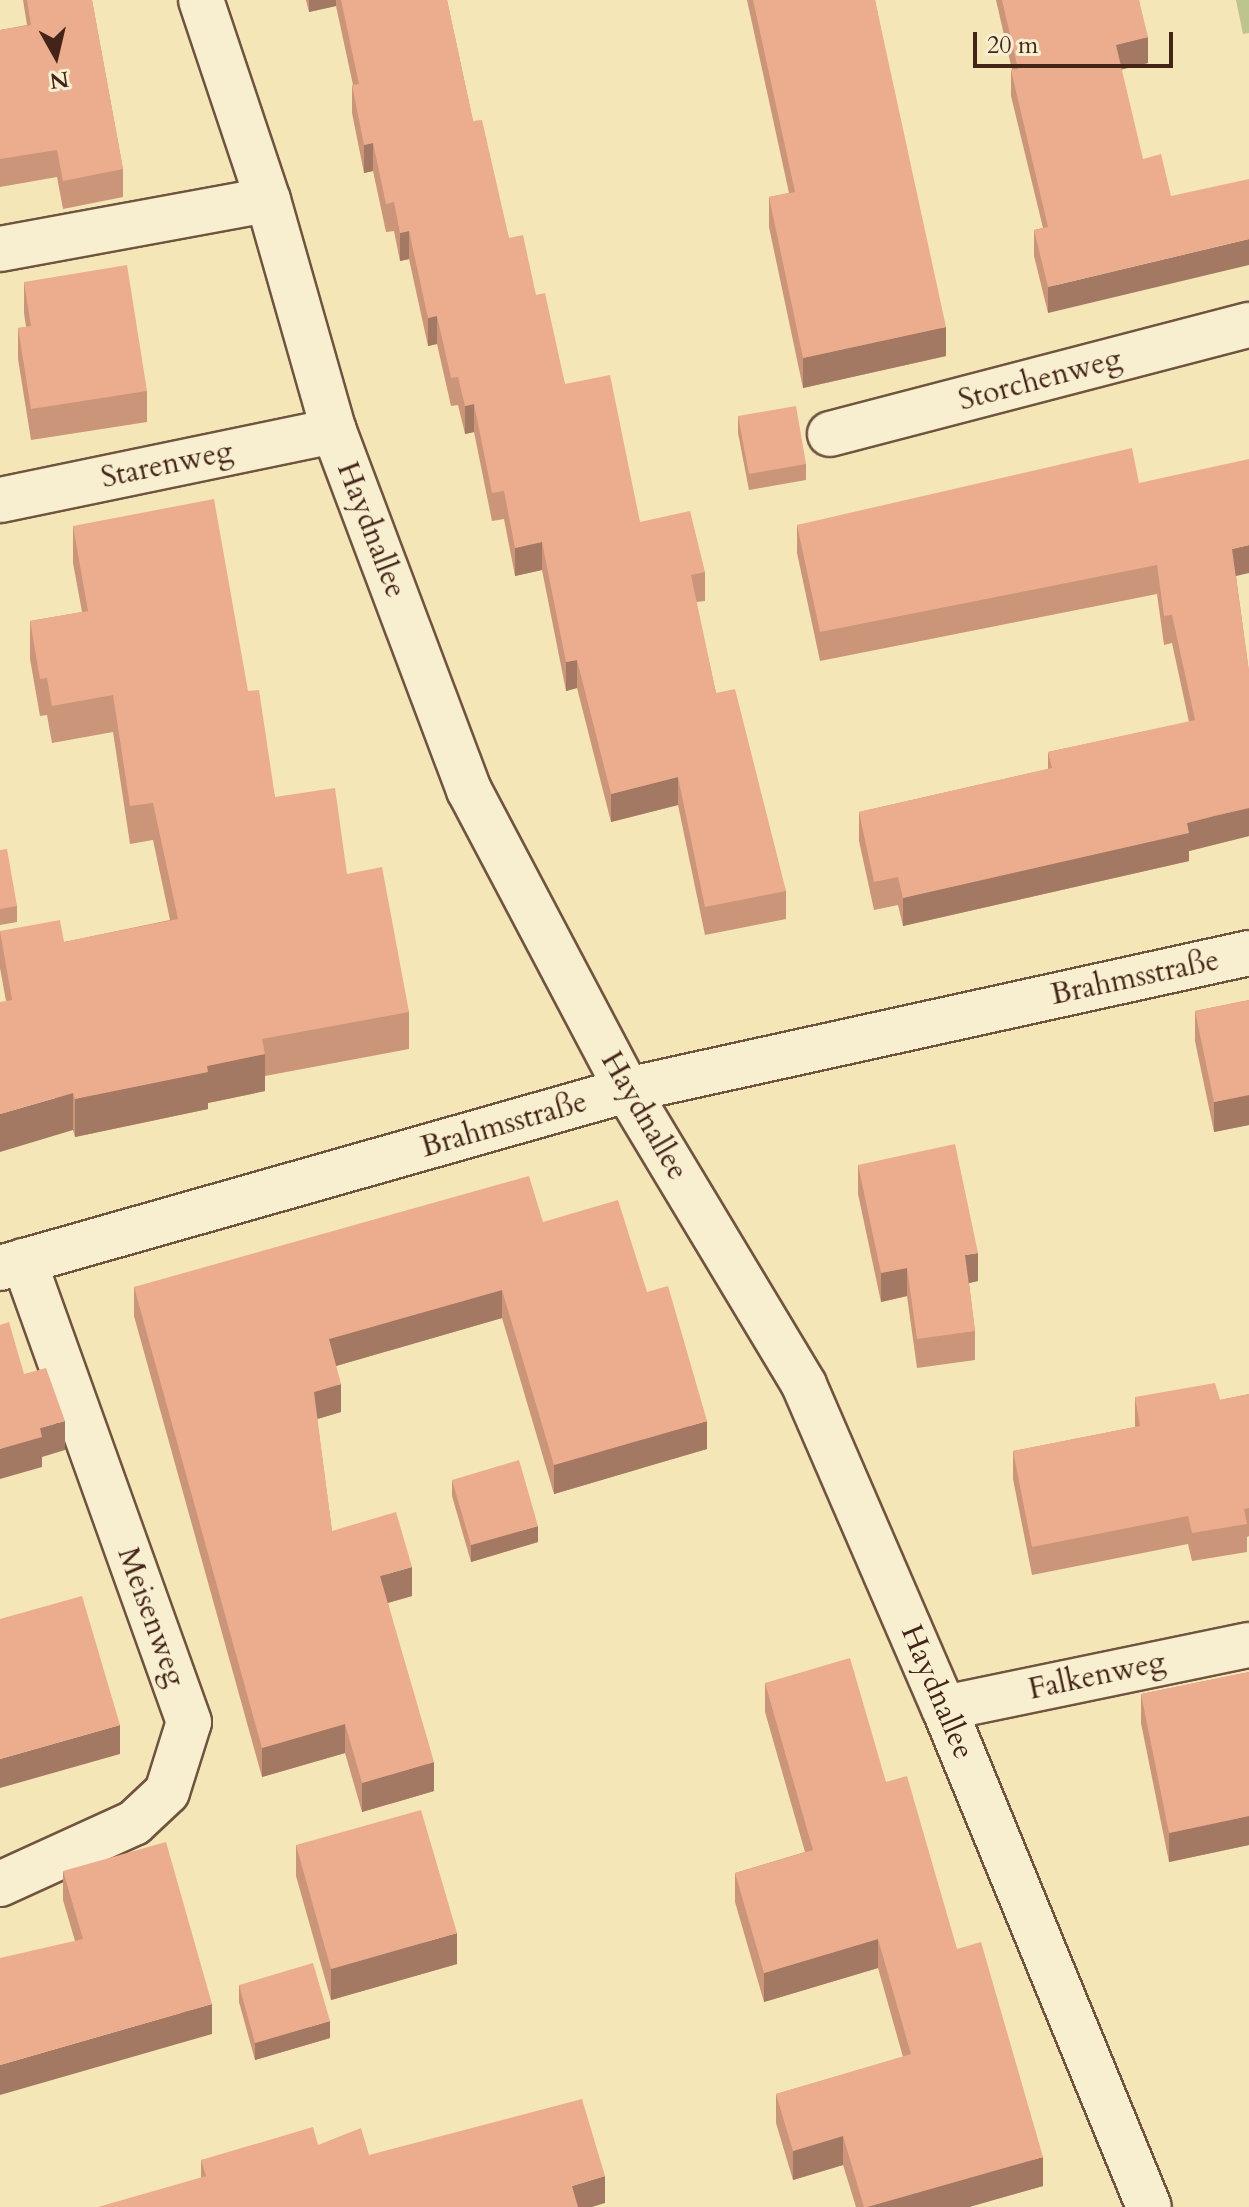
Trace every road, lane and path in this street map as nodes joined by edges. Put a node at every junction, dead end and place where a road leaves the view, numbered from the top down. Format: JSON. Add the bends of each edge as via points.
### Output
{"nodes":[{"id":1,"x":201,"y":0,"type":"edge"},
{"id":2,"x":268,"y":200,"type":"junction"},
{"id":3,"x":0,"y":249,"type":"edge"},
{"id":4,"x":1249,"y":325,"type":"edge"},
{"id":5,"x":334,"y":431,"type":"junction"},
{"id":6,"x":830,"y":434,"type":"dead end"},
{"id":7,"x":0,"y":500,"type":"edge"},
{"id":8,"x":1249,"y":953,"type":"edge"},
{"id":9,"x":627,"y":1090,"type":"junction"},
{"id":10,"x":12,"y":1264,"type":"edge"},
{"id":11,"x":1249,"y":1645,"type":"edge"},
{"id":12,"x":944,"y":1708,"type":"junction"},
{"id":13,"x":0,"y":1884,"type":"edge"},
{"id":14,"x":1149,"y":2207,"type":"edge"}],
"edges":[{"from":1,"to":2,"type":"street","name":"Haydnallee"},
{"from":2,"to":3,"type":"street"},
{"from":2,"to":5,"type":"street","name":"Haydnallee"},
{"from":4,"to":6,"type":"street","name":"Storchenweg"},
{"from":5,"to":7,"type":"street","name":"Starenweg"},
{"from":5,"to":9,"type":"street","name":"Haydnallee","via":[[469,790]]},
{"from":8,"to":9,"type":"street","name":"Brahmsstraße"},
{"from":9,"to":10,"type":"street","name":"Brahmsstraße"},
{"from":9,"to":12,"type":"street","name":"Haydnallee","via":[[804,1385]]},
{"from":10,"to":13,"type":"street","name":"Meisenweg","via":[[189,1722],[167,1792],[134,1823]]},
{"from":11,"to":12,"type":"street","name":"Falkenweg"},
{"from":12,"to":14,"type":"street","name":"Haydnallee"}]}
